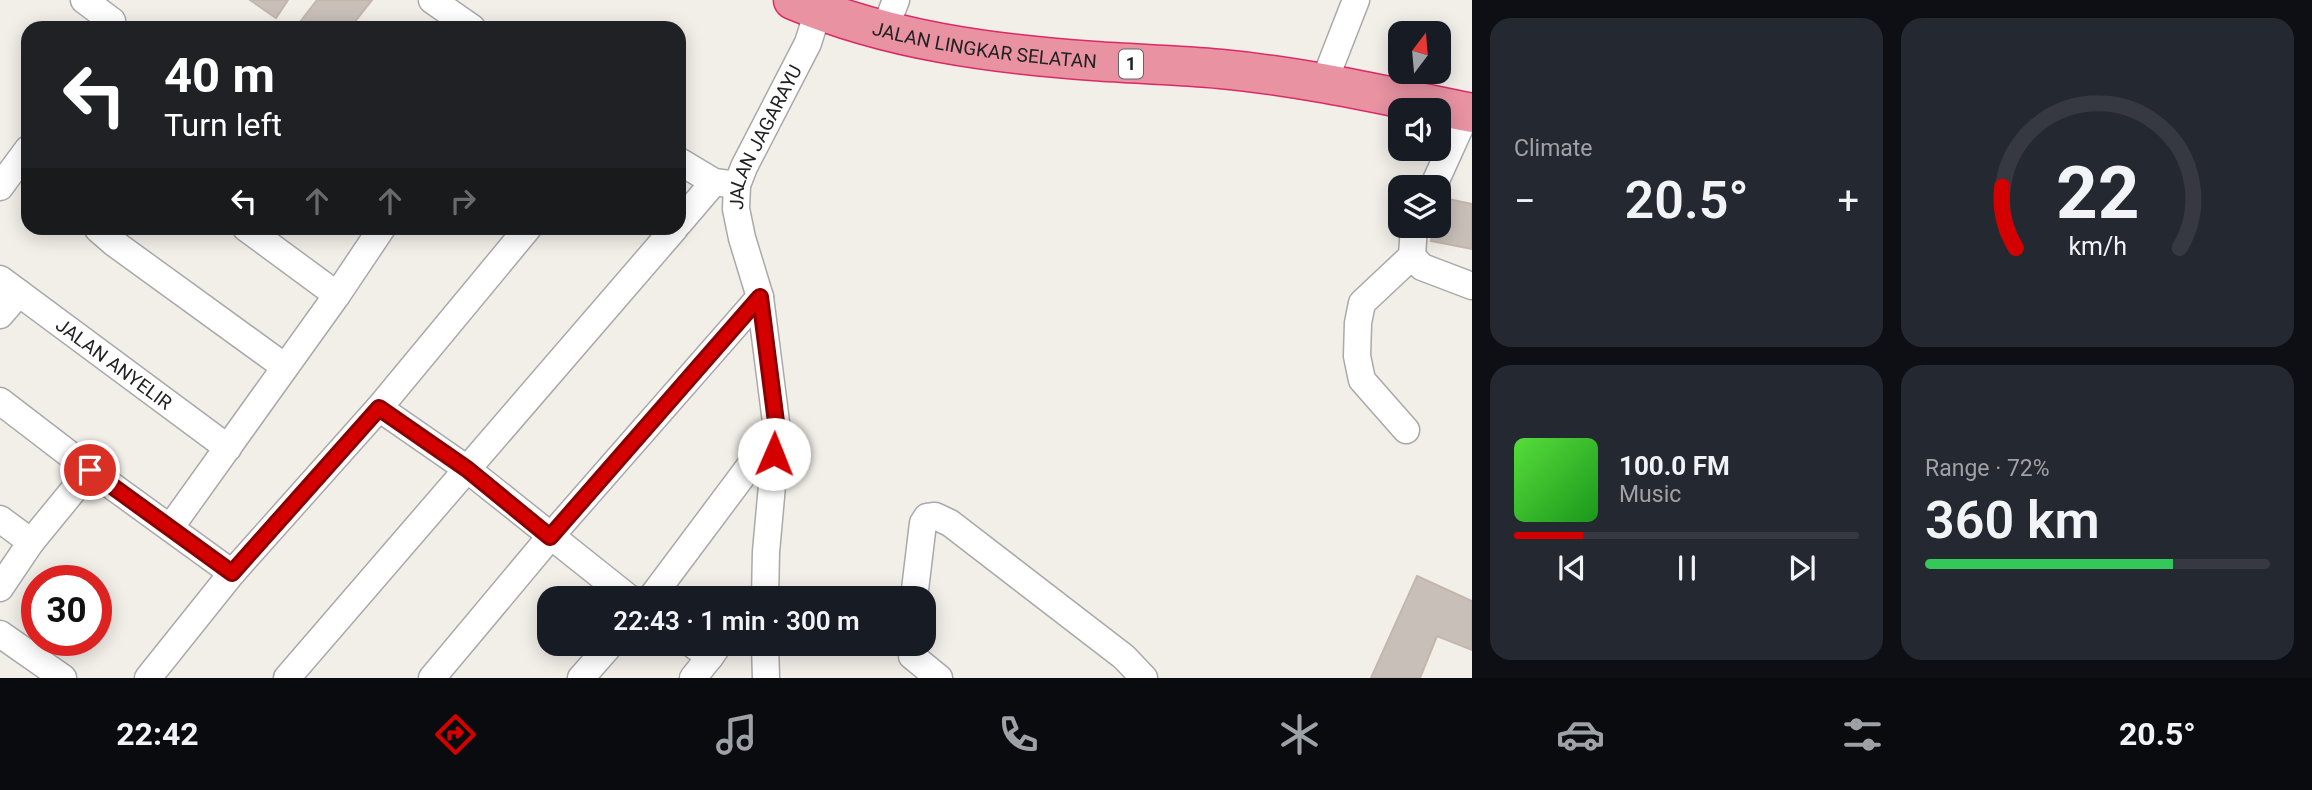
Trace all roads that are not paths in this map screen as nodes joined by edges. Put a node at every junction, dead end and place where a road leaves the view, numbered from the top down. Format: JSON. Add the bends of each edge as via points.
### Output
{"nodes":[{"id":1,"x":84,"y":0,"type":"edge"},
{"id":2,"x":432,"y":0,"type":"edge"},
{"id":3,"x":1356,"y":0,"type":"edge"},
{"id":4,"x":806,"y":5,"type":"edge"},
{"id":5,"x":890,"y":15,"type":"edge"},
{"id":6,"x":108,"y":21,"type":"edge"},
{"id":7,"x":462,"y":21,"type":"edge"},
{"id":8,"x":1324,"y":82,"type":"junction"},
{"id":9,"x":1470,"y":113,"type":"edge"},
{"id":10,"x":21,"y":158,"type":"edge"},
{"id":11,"x":686,"y":164,"type":"edge"},
{"id":12,"x":1439,"y":175,"type":"edge"},
{"id":13,"x":725,"y":184,"type":"junction"},
{"id":14,"x":0,"y":187,"type":"edge"},
{"id":15,"x":686,"y":217,"type":"edge"},
{"id":16,"x":105,"y":235,"type":"edge"},
{"id":17,"x":256,"y":235,"type":"edge"},
{"id":18,"x":377,"y":235,"type":"edge"},
{"id":19,"x":522,"y":235,"type":"edge"},
{"id":20,"x":669,"y":235,"type":"edge"},
{"id":21,"x":1413,"y":238,"type":"edge"},
{"id":22,"x":1412,"y":256,"type":"junction"},
{"id":23,"x":9,"y":286,"type":"edge"},
{"id":24,"x":1472,"y":286,"type":"edge"},
{"id":25,"x":337,"y":295,"type":"junction"},
{"id":26,"x":760,"y":297,"type":"junction"},
{"id":27,"x":0,"y":314,"type":"edge"},
{"id":28,"x":285,"y":367,"type":"junction"},
{"id":29,"x":0,"y":401,"type":"edge"},
{"id":30,"x":379,"y":408,"type":"junction"},
{"id":31,"x":777,"y":430,"type":"junction"},
{"id":32,"x":1406,"y":430,"type":"dead end"},
{"id":33,"x":228,"y":448,"type":"junction"},
{"id":34,"x":467,"y":469,"type":"junction"},
{"id":35,"x":90,"y":470,"type":"junction"},
{"id":36,"x":0,"y":519,"type":"edge"},
{"id":37,"x":170,"y":528,"type":"junction"},
{"id":38,"x":550,"y":537,"type":"junction"},
{"id":39,"x":31,"y":542,"type":"junction"},
{"id":40,"x":232,"y":573,"type":"junction"},
{"id":41,"x":613,"y":586,"type":"edge"},
{"id":42,"x":660,"y":586,"type":"edge"},
{"id":43,"x":762,"y":586,"type":"edge"},
{"id":44,"x":915,"y":586,"type":"edge"},
{"id":45,"x":0,"y":588,"type":"edge"},
{"id":46,"x":0,"y":634,"type":"edge"},
{"id":47,"x":600,"y":656,"type":"edge"},
{"id":48,"x":703,"y":656,"type":"edge"},
{"id":49,"x":765,"y":656,"type":"edge"},
{"id":50,"x":912,"y":659,"type":"edge"},
{"id":51,"x":156,"y":675,"type":"edge"},
{"id":52,"x":63,"y":678,"type":"edge"},
{"id":53,"x":287,"y":678,"type":"edge"},
{"id":54,"x":432,"y":678,"type":"edge"},
{"id":55,"x":581,"y":678,"type":"edge"},
{"id":56,"x":692,"y":678,"type":"edge"},
{"id":57,"x":766,"y":678,"type":"edge"},
{"id":58,"x":939,"y":678,"type":"edge"},
{"id":59,"x":1144,"y":678,"type":"edge"}],
"edges":[{"from":1,"to":6,"type":"street"},
{"from":2,"to":7,"type":"street"},
{"from":3,"to":8,"type":"street"},
{"from":4,"to":5,"type":"highway","name":"JALAN LINGKAR SELATAN","number":"1"},
{"from":4,"to":13,"type":"street","name":"JALAN JAGARAYU","via":[[808,43],[744,167]]},
{"from":5,"to":8,"type":"highway","name":"JALAN LINGKAR SELATAN","number":"1","via":[[991,52],[1220,69]]},
{"from":8,"to":9,"type":"highway","name":"JALAN LINGKAR SELATAN","number":"1"},
{"from":9,"to":12,"type":"street"},
{"from":10,"to":14,"type":"street"},
{"from":11,"to":13,"type":"street"},
{"from":13,"to":15,"type":"street"},
{"from":13,"to":26,"type":"street","name":"JALAN JAGARAYU"},
{"from":16,"to":28,"type":"street"},
{"from":17,"to":25,"type":"street"},
{"from":18,"to":25,"type":"street"},
{"from":19,"to":30,"type":"street"},
{"from":20,"to":34,"type":"street"},
{"from":21,"to":22,"type":"street"},
{"from":22,"to":24,"type":"street","via":[[1422,267]]},
{"from":22,"to":32,"type":"street","via":[[1362,303],[1358,323],[1362,380]]},
{"from":23,"to":27,"type":"street"},
{"from":23,"to":33,"type":"street","name":"JALAN ANYELIR"},
{"from":25,"to":28,"type":"street"},
{"from":26,"to":31,"type":"street","name":"JALAN JAGARAYU"},
{"from":26,"to":38,"type":"street"},
{"from":28,"to":33,"type":"street"},
{"from":29,"to":35,"type":"street"},
{"from":30,"to":34,"type":"street"},
{"from":30,"to":40,"type":"street"},
{"from":31,"to":42,"type":"street"},
{"from":31,"to":43,"type":"street","name":"JALAN JAGARAYU"},
{"from":33,"to":37,"type":"street"},
{"from":34,"to":38,"type":"street"},
{"from":34,"to":53,"type":"street"},
{"from":35,"to":37,"type":"street"},
{"from":35,"to":39,"type":"street"},
{"from":36,"to":39,"type":"street"},
{"from":37,"to":40,"type":"street"},
{"from":38,"to":41,"type":"street"},
{"from":38,"to":54,"type":"street"},
{"from":39,"to":45,"type":"street"},
{"from":40,"to":51,"type":"street"},
{"from":44,"to":59,"type":"street","via":[[923,523],[935,516],[1124,657]]},
{"from":46,"to":52,"type":"street"},
{"from":47,"to":55,"type":"street"},
{"from":48,"to":56,"type":"street"},
{"from":49,"to":57,"type":"street"},
{"from":50,"to":58,"type":"street"}]}
